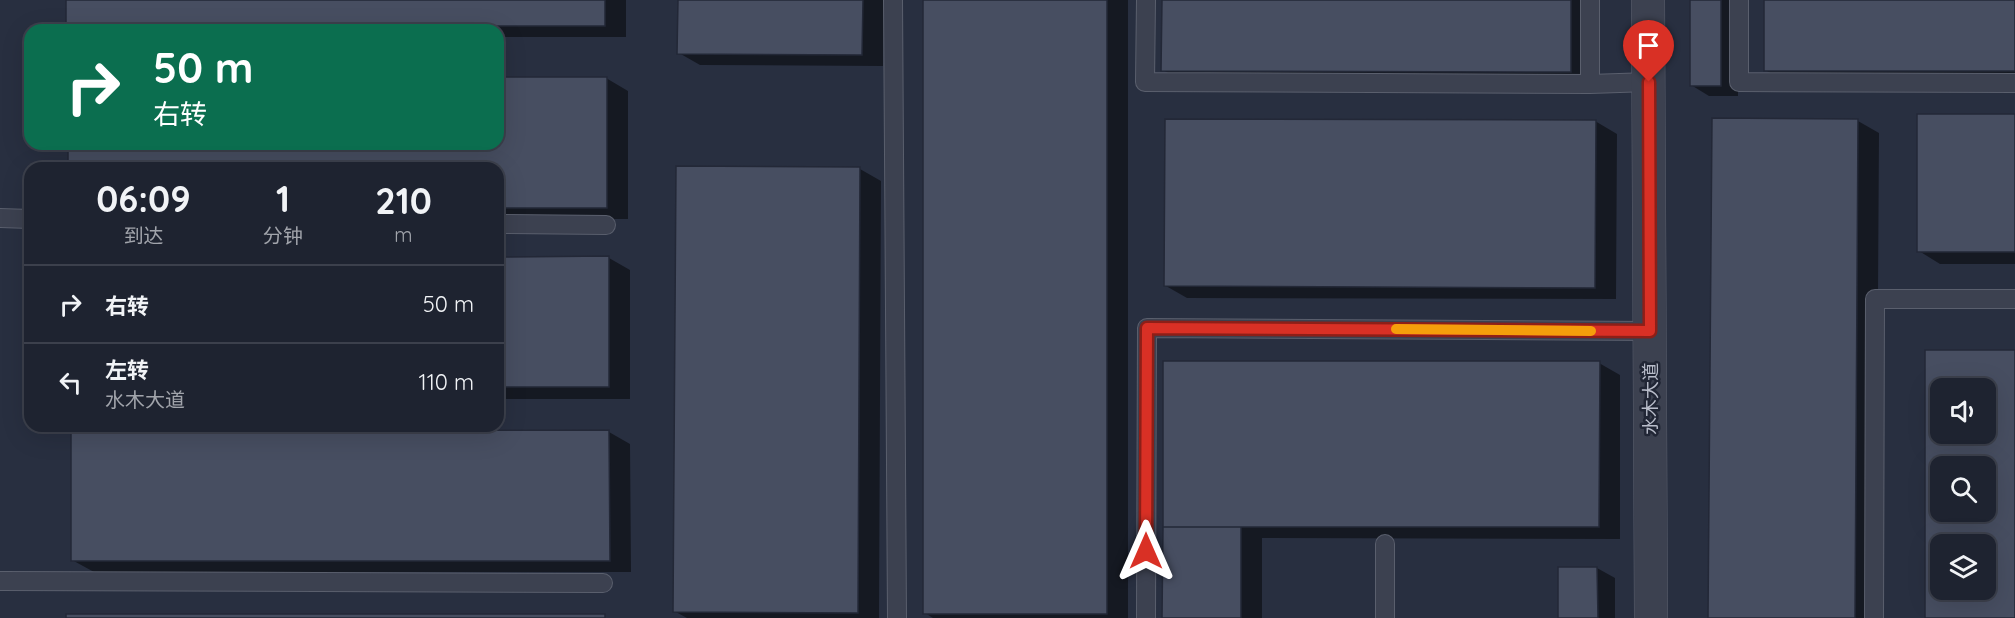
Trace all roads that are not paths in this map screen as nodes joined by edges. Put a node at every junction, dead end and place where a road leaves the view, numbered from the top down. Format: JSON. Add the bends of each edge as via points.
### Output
{"nodes":[{"id":1,"x":893,"y":0,"type":"edge"},
{"id":2,"x":1146,"y":0,"type":"edge"},
{"id":3,"x":1590,"y":0,"type":"edge"},
{"id":4,"x":1648,"y":0,"type":"edge"},
{"id":5,"x":1738,"y":0,"type":"edge"},
{"id":6,"x":1649,"y":82,"type":"junction"},
{"id":7,"x":2015,"y":83,"type":"edge"},
{"id":8,"x":1590,"y":84,"type":"junction"},
{"id":9,"x":0,"y":218,"type":"edge"},
{"id":10,"x":24,"y":219,"type":"edge"},
{"id":11,"x":504,"y":224,"type":"edge"},
{"id":12,"x":606,"y":225,"type":"dead end"},
{"id":13,"x":2015,"y":299,"type":"edge"},
{"id":14,"x":1650,"y":331,"type":"junction"},
{"id":15,"x":1385,"y":544,"type":"dead end"},
{"id":16,"x":0,"y":581,"type":"edge"},
{"id":17,"x":603,"y":583,"type":"dead end"},
{"id":18,"x":897,"y":618,"type":"edge"},
{"id":19,"x":1146,"y":618,"type":"edge"},
{"id":20,"x":1385,"y":618,"type":"edge"},
{"id":21,"x":1651,"y":618,"type":"edge"},
{"id":22,"x":1874,"y":618,"type":"edge"}],
"edges":[{"from":1,"to":18,"type":"lane"},
{"from":2,"to":8,"type":"lane","via":[[1145,82]]},
{"from":3,"to":8,"type":"lane"},
{"from":4,"to":6,"type":"street","name":"水木大道"},
{"from":5,"to":7,"type":"lane","via":[[1739,82]]},
{"from":6,"to":8,"type":"lane"},
{"from":6,"to":14,"type":"street","name":"水木大道"},
{"from":9,"to":10,"type":"lane"},
{"from":11,"to":12,"type":"lane"},
{"from":13,"to":22,"type":"lane","via":[[1875,299]]},
{"from":14,"to":19,"type":"lane","via":[[1147,328]]},
{"from":14,"to":21,"type":"street","name":"水木大道"},
{"from":15,"to":20,"type":"lane"},
{"from":16,"to":17,"type":"lane"}]}
